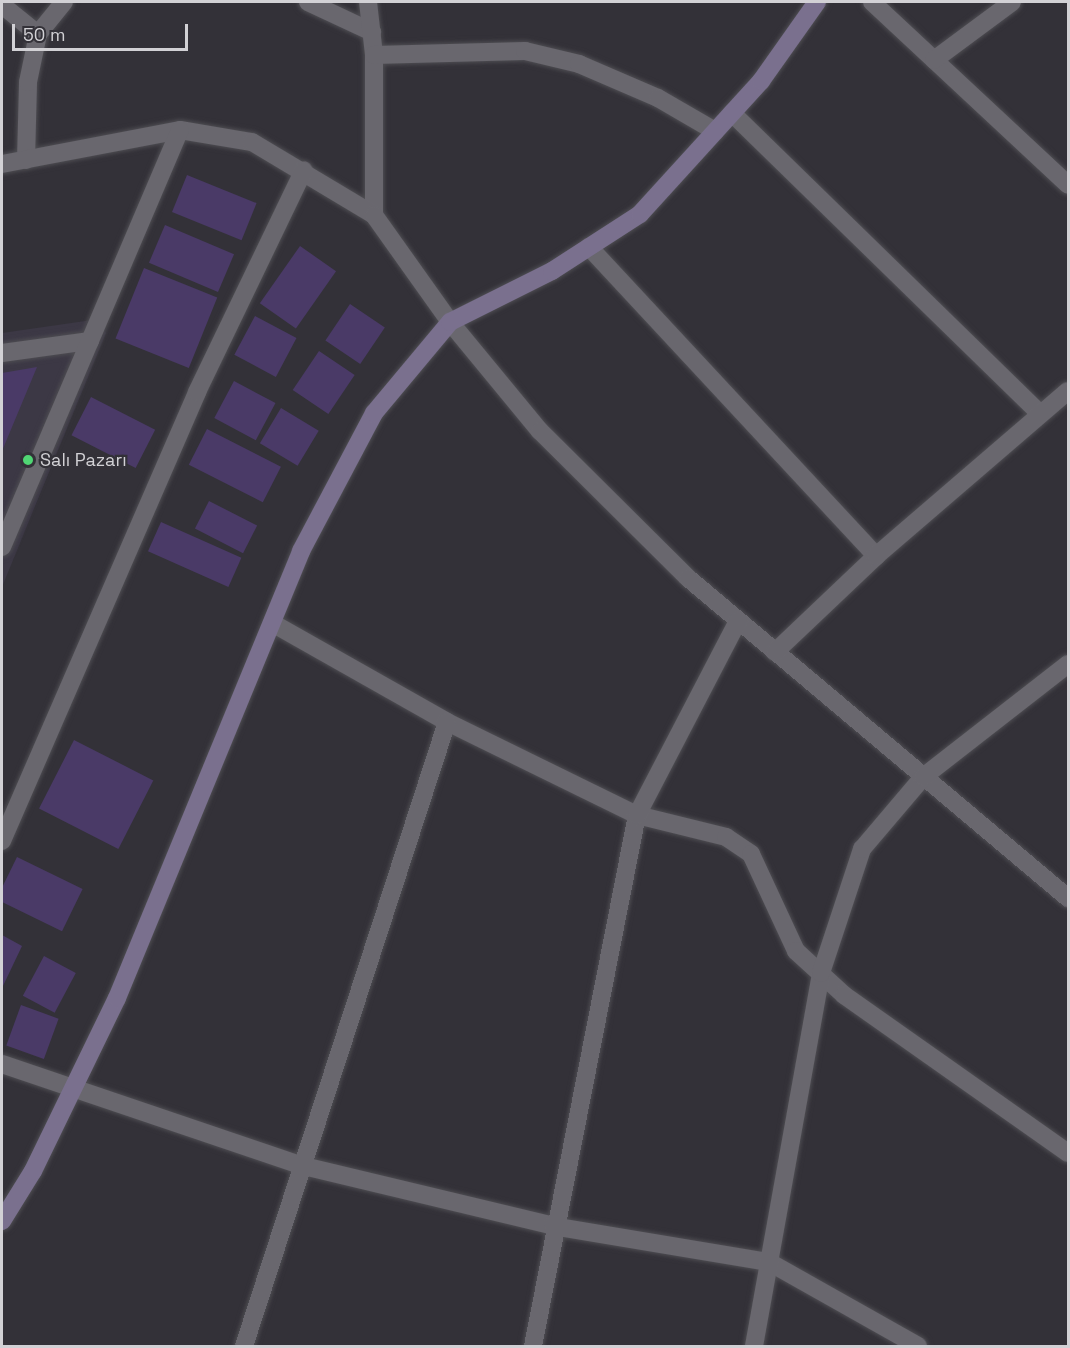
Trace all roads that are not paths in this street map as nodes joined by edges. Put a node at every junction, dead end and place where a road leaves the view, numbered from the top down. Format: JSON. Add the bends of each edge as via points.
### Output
{"nodes":[{"id":1,"x":64,"y":2,"type":"edge"},
{"id":2,"x":308,"y":2,"type":"edge"},
{"id":3,"x":368,"y":2,"type":"edge"},
{"id":4,"x":817,"y":2,"type":"edge"},
{"id":5,"x":872,"y":2,"type":"edge"},
{"id":6,"x":1012,"y":2,"type":"edge"},
{"id":7,"x":2,"y":5,"type":"edge"},
{"id":8,"x":372,"y":32,"type":"junction"},
{"id":9,"x":38,"y":34,"type":"junction"},
{"id":10,"x":374,"y":55,"type":"junction"},
{"id":11,"x":934,"y":60,"type":"junction"},
{"id":12,"x":732,"y":113,"type":"junction"},
{"id":13,"x":180,"y":130,"type":"junction"},
{"id":14,"x":715,"y":131,"type":"junction"},
{"id":15,"x":26,"y":160,"type":"junction"},
{"id":16,"x":2,"y":164,"type":"edge"},
{"id":17,"x":304,"y":170,"type":"junction"},
{"id":18,"x":1068,"y":185,"type":"edge"},
{"id":19,"x":374,"y":215,"type":"junction"},
{"id":20,"x":589,"y":247,"type":"junction"},
{"id":21,"x":450,"y":322,"type":"junction"},
{"id":22,"x":90,"y":341,"type":"junction"},
{"id":23,"x":2,"y":353,"type":"edge"},
{"id":24,"x":1068,"y":391,"type":"edge"},
{"id":25,"x":1038,"y":412,"type":"junction"},
{"id":26,"x":2,"y":547,"type":"edge"},
{"id":27,"x":876,"y":556,"type":"junction"},
{"id":28,"x":738,"y":621,"type":"junction"},
{"id":29,"x":274,"y":624,"type":"junction"},
{"id":30,"x":775,"y":652,"type":"junction"},
{"id":31,"x":1068,"y":664,"type":"edge"},
{"id":32,"x":447,"y":722,"type":"junction"},
{"id":33,"x":923,"y":777,"type":"junction"},
{"id":34,"x":637,"y":816,"type":"junction"},
{"id":35,"x":2,"y":841,"type":"edge"},
{"id":36,"x":1068,"y":898,"type":"edge"},
{"id":37,"x":821,"y":973,"type":"junction"},
{"id":38,"x":2,"y":1064,"type":"edge"},
{"id":39,"x":72,"y":1091,"type":"junction"},
{"id":40,"x":1068,"y":1153,"type":"edge"},
{"id":41,"x":304,"y":1166,"type":"junction"},
{"id":42,"x":2,"y":1221,"type":"edge"},
{"id":43,"x":553,"y":1226,"type":"junction"},
{"id":44,"x":769,"y":1262,"type":"junction"},
{"id":45,"x":244,"y":1347,"type":"edge"},
{"id":46,"x":533,"y":1347,"type":"edge"},
{"id":47,"x":754,"y":1347,"type":"edge"},
{"id":48,"x":918,"y":1347,"type":"edge"}],
"edges":[{"from":1,"to":9,"type":"street"},
{"from":2,"to":8,"type":"street"},
{"from":3,"to":8,"type":"street"},
{"from":4,"to":12,"type":"street"},
{"from":5,"to":11,"type":"street"},
{"from":6,"to":11,"type":"street"},
{"from":7,"to":9,"type":"street"},
{"from":8,"to":10,"type":"street"},
{"from":9,"to":15,"type":"street","via":[[28,82]]},
{"from":10,"to":14,"type":"street","via":[[525,51],[579,64],[658,98]]},
{"from":10,"to":19,"type":"street"},
{"from":11,"to":18,"type":"street"},
{"from":12,"to":14,"type":"street"},
{"from":12,"to":25,"type":"street"},
{"from":13,"to":15,"type":"street"},
{"from":13,"to":17,"type":"street","via":[[252,142]]},
{"from":13,"to":22,"type":"street"},
{"from":14,"to":20,"type":"street","via":[[640,214]]},
{"from":15,"to":16,"type":"street"},
{"from":17,"to":19,"type":"street"},
{"from":17,"to":35,"type":"street","via":[[197,392]]},
{"from":19,"to":21,"type":"street"},
{"from":20,"to":21,"type":"street"},
{"from":20,"to":27,"type":"street"},
{"from":21,"to":28,"type":"street","via":[[540,431]]},
{"from":21,"to":29,"type":"street","via":[[374,413],[301,551]]},
{"from":22,"to":23,"type":"street"},
{"from":22,"to":26,"type":"street"},
{"from":24,"to":25,"type":"street"},
{"from":25,"to":27,"type":"street"},
{"from":27,"to":30,"type":"street"},
{"from":28,"to":30,"type":"street"},
{"from":28,"to":34,"type":"street"},
{"from":29,"to":32,"type":"street"},
{"from":29,"to":39,"type":"street","via":[[117,998]]},
{"from":30,"to":33,"type":"street"},
{"from":31,"to":33,"type":"street"},
{"from":32,"to":34,"type":"street"},
{"from":32,"to":41,"type":"street"},
{"from":33,"to":36,"type":"street"},
{"from":33,"to":37,"type":"street","via":[[862,849]]},
{"from":34,"to":37,"type":"street","via":[[726,837],[752,854],[796,951]]},
{"from":34,"to":43,"type":"street"},
{"from":37,"to":40,"type":"street"},
{"from":37,"to":44,"type":"street"},
{"from":38,"to":39,"type":"street"},
{"from":39,"to":41,"type":"street"},
{"from":39,"to":42,"type":"street"},
{"from":41,"to":43,"type":"street"},
{"from":41,"to":45,"type":"street"},
{"from":43,"to":44,"type":"street"},
{"from":43,"to":46,"type":"street"},
{"from":44,"to":47,"type":"street"},
{"from":44,"to":48,"type":"street"}]}
